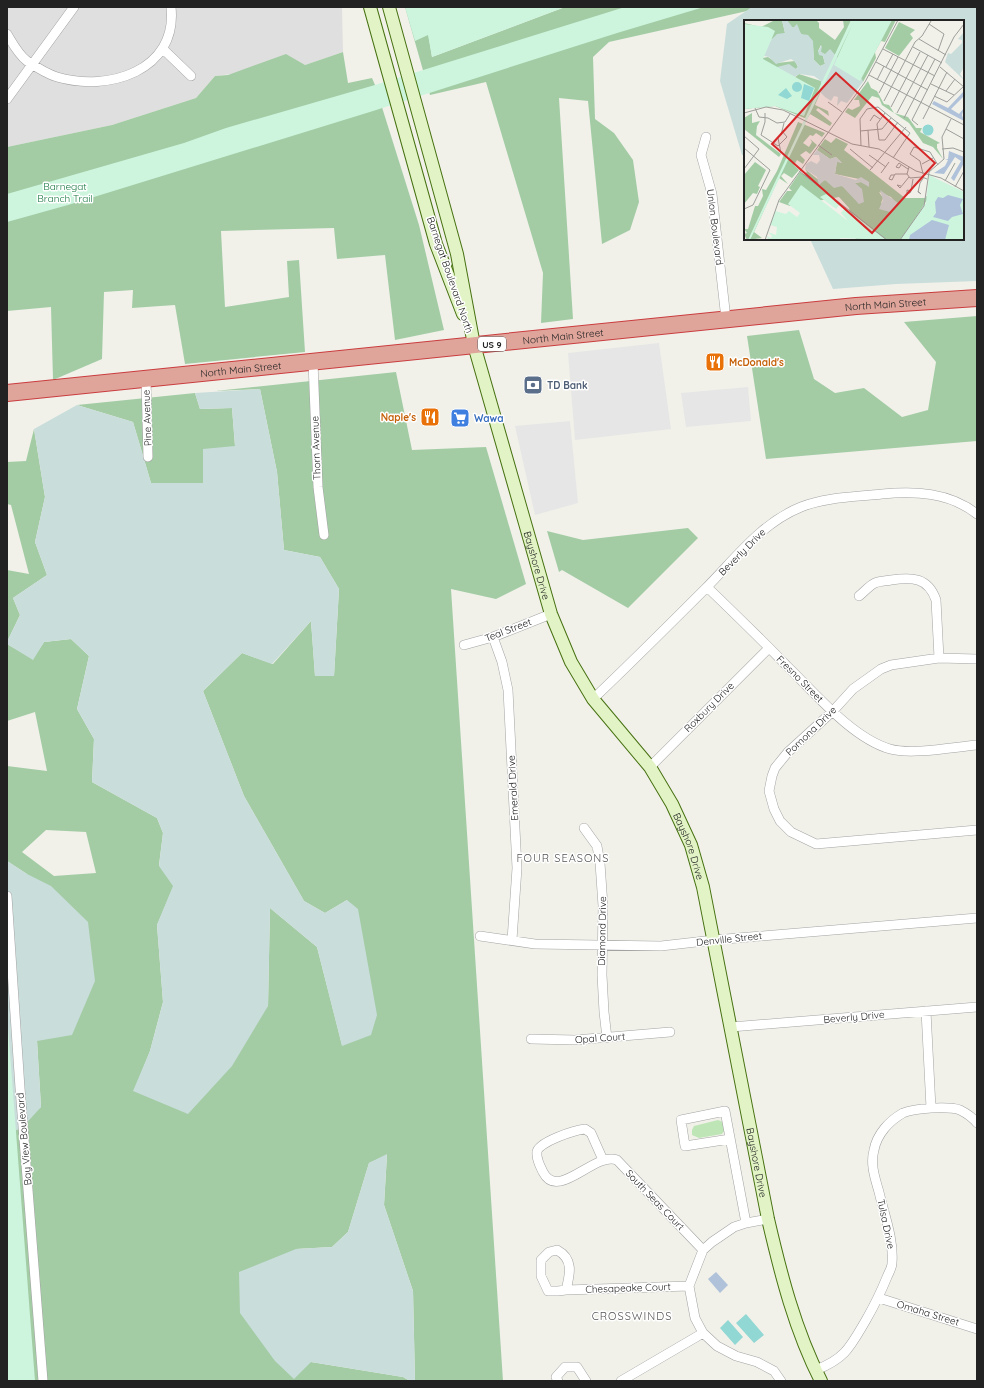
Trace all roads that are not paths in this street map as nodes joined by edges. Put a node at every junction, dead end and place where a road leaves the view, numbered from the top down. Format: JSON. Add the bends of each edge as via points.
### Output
{"nodes":[{"id":1,"x":74,"y":7,"type":"edge"},
{"id":2,"x":171,"y":7,"type":"edge"},
{"id":3,"x":370,"y":7,"type":"edge"},
{"id":4,"x":389,"y":7,"type":"edge"},
{"id":5,"x":7,"y":34,"type":"edge"},
{"id":6,"x":163,"y":49,"type":"junction"},
{"id":7,"x":32,"y":64,"type":"junction"},
{"id":8,"x":191,"y":76,"type":"dead end"},
{"id":9,"x":7,"y":99,"type":"edge"},
{"id":10,"x":706,"y":137,"type":"dead end"},
{"id":11,"x":977,"y":298,"type":"edge"},
{"id":12,"x":726,"y":319,"type":"junction"},
{"id":13,"x":474,"y":345,"type":"junction"},
{"id":14,"x":313,"y":362,"type":"junction"},
{"id":15,"x":146,"y":379,"type":"junction"},
{"id":16,"x":7,"y":393,"type":"edge"},
{"id":17,"x":148,"y":457,"type":"dead end"},
{"id":18,"x":977,"y":514,"type":"edge"},
{"id":19,"x":324,"y":535,"type":"dead end"},
{"id":20,"x":707,"y":587,"type":"junction"},
{"id":21,"x":858,"y":596,"type":"dead end"},
{"id":22,"x":551,"y":614,"type":"junction"},
{"id":23,"x":493,"y":638,"type":"junction"},
{"id":24,"x":464,"y":645,"type":"dead end"},
{"id":25,"x":769,"y":648,"type":"junction"},
{"id":26,"x":939,"y":658,"type":"junction"},
{"id":27,"x":977,"y":659,"type":"edge"},
{"id":28,"x":593,"y":699,"type":"junction"},
{"id":29,"x":833,"y":711,"type":"junction"},
{"id":30,"x":977,"y":745,"type":"edge"},
{"id":31,"x":650,"y":767,"type":"junction"},
{"id":32,"x":584,"y":828,"type":"dead end"},
{"id":33,"x":977,"y":830,"type":"edge"},
{"id":34,"x":7,"y":896,"type":"edge"},
{"id":35,"x":977,"y":918,"type":"edge"},
{"id":36,"x":480,"y":936,"type":"dead end"},
{"id":37,"x":512,"y":940,"type":"junction"},
{"id":38,"x":714,"y":940,"type":"junction"},
{"id":39,"x":602,"y":945,"type":"junction"},
{"id":40,"x":977,"y":1007,"type":"edge"},
{"id":41,"x":926,"y":1010,"type":"junction"},
{"id":42,"x":731,"y":1027,"type":"junction"},
{"id":43,"x":670,"y":1032,"type":"dead end"},
{"id":44,"x":607,"y":1038,"type":"junction"},
{"id":45,"x":531,"y":1039,"type":"dead end"},
{"id":46,"x":931,"y":1108,"type":"junction"},
{"id":47,"x":977,"y":1123,"type":"edge"},
{"id":48,"x":730,"y":1139,"type":"junction"},
{"id":49,"x":603,"y":1160,"type":"junction"},
{"id":50,"x":768,"y":1219,"type":"junction"},
{"id":51,"x":746,"y":1223,"type":"junction"},
{"id":52,"x":703,"y":1250,"type":"junction"},
{"id":53,"x":689,"y":1286,"type":"junction"},
{"id":54,"x":566,"y":1290,"type":"junction"},
{"id":55,"x":879,"y":1298,"type":"junction"},
{"id":56,"x":977,"y":1329,"type":"edge"},
{"id":57,"x":703,"y":1333,"type":"junction"},
{"id":58,"x":816,"y":1370,"type":"junction"},
{"id":59,"x":43,"y":1381,"type":"edge"},
{"id":60,"x":558,"y":1381,"type":"edge"},
{"id":61,"x":586,"y":1381,"type":"edge"},
{"id":62,"x":621,"y":1381,"type":"edge"},
{"id":63,"x":781,"y":1381,"type":"edge"},
{"id":64,"x":822,"y":1381,"type":"edge"}],
"edges":[{"from":1,"to":7,"type":"street"},
{"from":2,"to":6,"type":"street","via":[[168,36]]},
{"from":3,"to":13,"type":"street","name":"Barnegat Boulevard North","via":[[436,244]]},
{"from":4,"to":13,"type":"street","name":"Barnegat Boulevard North","via":[[457,254]]},
{"from":5,"to":7,"type":"street","via":[[16,49]]},
{"from":6,"to":7,"type":"street","via":[[148,65],[122,78],[96,81],[57,77]]},
{"from":6,"to":8,"type":"street"},
{"from":7,"to":9,"type":"street"},
{"from":10,"to":12,"type":"street","name":"Union Boulevard","via":[[701,155],[712,194]]},
{"from":11,"to":12,"type":"highway","name":"North Main Street","number":"US 9","via":[[856,306]]},
{"from":12,"to":13,"type":"highway","name":"North Main Street","number":"US 9"},
{"from":13,"to":14,"type":"highway","name":"North Main Street","number":"US 9"},
{"from":13,"to":22,"type":"street","name":"Bayshore Drive"},
{"from":14,"to":15,"type":"highway","name":"North Main Street","number":"US 9"},
{"from":14,"to":19,"type":"street","name":"Thorn Avenue","via":[[318,487]]},
{"from":15,"to":16,"type":"highway","name":"North Main Street","number":"US 9"},
{"from":15,"to":17,"type":"street","name":"Pine Avenue"},
{"from":18,"to":20,"type":"street","name":"Beverly Drive","via":[[952,500],[927,493],[909,492],[826,500],[801,507],[772,523],[755,536]]},
{"from":20,"to":25,"type":"street","name":"Fresno Street"},
{"from":20,"to":28,"type":"street","name":"Beverly Drive"},
{"from":21,"to":26,"type":"street","via":[[875,583],[903,578],[922,581],[933,592],[936,600]]},
{"from":22,"to":23,"type":"street","name":"Teal Street"},
{"from":22,"to":28,"type":"street","name":"Bayshore Drive","via":[[571,662]]},
{"from":23,"to":24,"type":"street","name":"Teal Street"},
{"from":23,"to":37,"type":"street","name":"Emerald Drive","via":[[508,690],[517,868]]},
{"from":25,"to":29,"type":"street","name":"Fresno Street"},
{"from":25,"to":31,"type":"street","name":"Roxbury Drive"},
{"from":26,"to":27,"type":"street","name":"Pomona Drive"},
{"from":26,"to":29,"type":"street","name":"Pomona Drive","via":[[881,669],[853,689]]},
{"from":28,"to":31,"type":"street","name":"Bayshore Drive"},
{"from":29,"to":30,"type":"street","name":"Fresno Street","via":[[862,736],[891,750],[907,752]]},
{"from":29,"to":33,"type":"street","name":"Pomona Drive","via":[[788,752],[775,768],[769,791],[776,816],[786,828],[816,844]]},
{"from":31,"to":38,"type":"street","name":"Bayshore Drive","via":[[672,804],[691,845]]},
{"from":32,"to":39,"type":"street","name":"Diamond Drive","via":[[597,846],[600,863]]},
{"from":34,"to":59,"type":"street","name":"Bay View Boulevard"},
{"from":35,"to":38,"type":"street","name":"Denville Street"},
{"from":36,"to":37,"type":"street","name":"Denville Street"},
{"from":37,"to":39,"type":"street","name":"Denville Street","via":[[535,944]]},
{"from":38,"to":39,"type":"street","name":"Denville Street","via":[[662,946]]},
{"from":38,"to":42,"type":"street","name":"Bayshore Drive"},
{"from":39,"to":44,"type":"street","name":"Diamond Drive"},
{"from":40,"to":41,"type":"street","name":"Beverly Drive"},
{"from":41,"to":42,"type":"street","name":"Beverly Drive"},
{"from":41,"to":46,"type":"street"},
{"from":42,"to":50,"type":"street","name":"Bayshore Drive"},
{"from":43,"to":44,"type":"street","name":"Opal Court"},
{"from":44,"to":45,"type":"street","name":"Opal Court"},
{"from":46,"to":47,"type":"street","name":"Tulsa Drive","via":[[959,1110]]},
{"from":46,"to":55,"type":"street","name":"Tulsa Drive","via":[[904,1112],[877,1138],[873,1151],[873,1168],[892,1252],[892,1265]]},
{"from":48,"to":48,"type":"street","via":[[725,1111],[681,1120],[686,1146]]},
{"from":48,"to":51,"type":"street"},
{"from":49,"to":49,"type":"street","via":[[566,1180],[552,1181],[540,1166],[537,1150],[540,1145],[585,1129],[591,1133]]},
{"from":49,"to":52,"type":"street","name":"South Seas Court","via":[[616,1160]]},
{"from":50,"to":51,"type":"street"},
{"from":50,"to":58,"type":"street","name":"Bayshore Drive","via":[[787,1295]]},
{"from":51,"to":52,"type":"street","via":[[721,1235]]},
{"from":52,"to":53,"type":"street"},
{"from":53,"to":54,"type":"street","name":"Chesapeake Court"},
{"from":53,"to":57,"type":"street","via":[[695,1318]]},
{"from":54,"to":54,"type":"street","name":"Chesapeake Court","via":[[548,1291],[541,1276],[541,1260],[549,1252],[557,1250],[564,1254],[569,1264],[570,1276]]},
{"from":55,"to":56,"type":"street","name":"Omaha Street"},
{"from":55,"to":58,"type":"street","name":"Tulsa Drive","via":[[849,1348],[841,1357]]},
{"from":57,"to":62,"type":"street"},
{"from":57,"to":63,"type":"street","via":[[717,1346],[774,1371]]},
{"from":58,"to":64,"type":"street","name":"Bayshore Drive"},
{"from":60,"to":61,"type":"street","via":[[556,1377],[565,1366],[577,1367]]}]}
